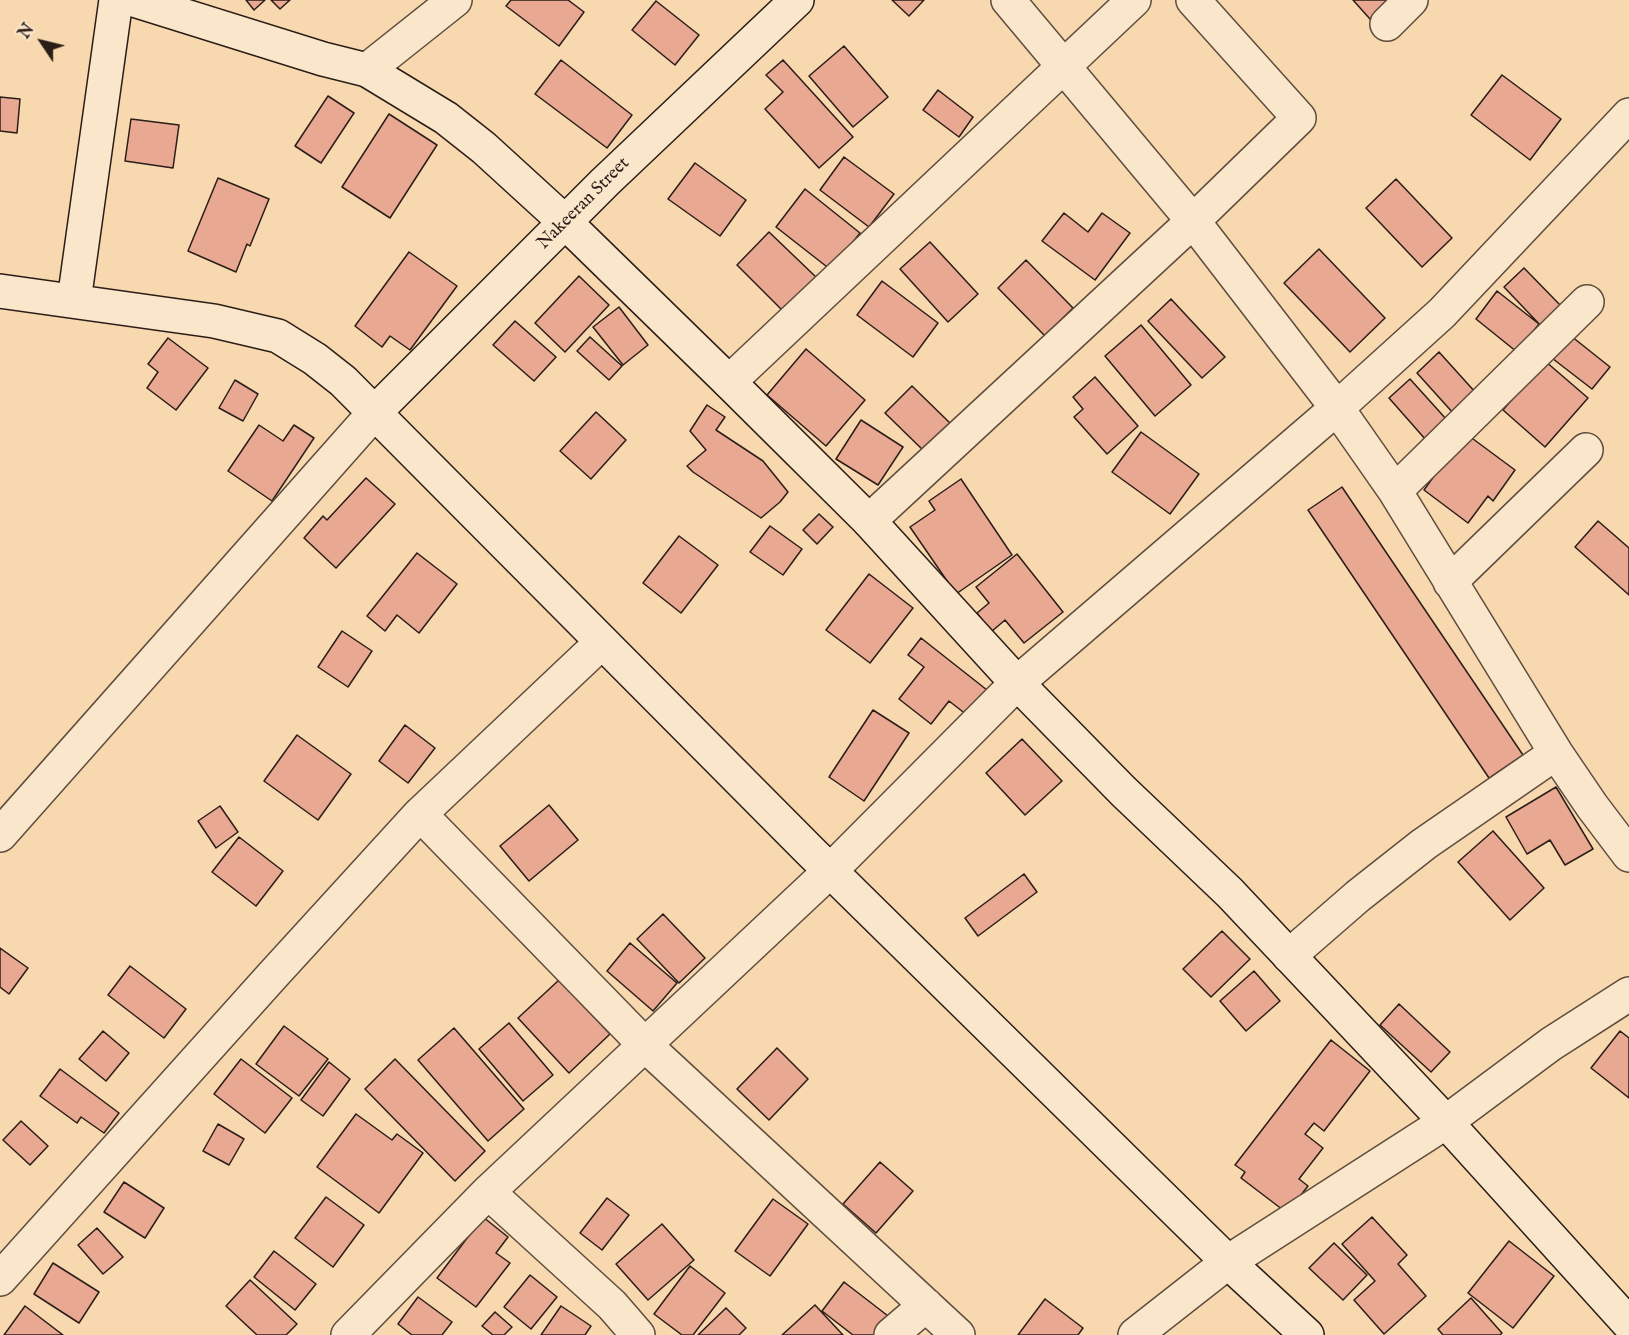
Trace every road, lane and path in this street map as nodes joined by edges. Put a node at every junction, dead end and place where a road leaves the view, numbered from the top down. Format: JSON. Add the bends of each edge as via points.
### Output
{"nodes":[{"id":1,"x":116,"y":0,"type":"edge"},
{"id":2,"x":134,"y":0,"type":"edge"},
{"id":3,"x":455,"y":0,"type":"edge"},
{"id":4,"x":797,"y":0,"type":"edge"},
{"id":5,"x":1008,"y":0,"type":"edge"},
{"id":6,"x":1134,"y":0,"type":"edge"},
{"id":7,"x":1193,"y":0,"type":"edge"},
{"id":8,"x":1411,"y":0,"type":"edge"},
{"id":9,"x":1387,"y":24,"type":"dead end"},
{"id":10,"x":1064,"y":67,"type":"junction"},
{"id":11,"x":367,"y":70,"type":"junction"},
{"id":12,"x":1627,"y":120,"type":"edge"},
{"id":13,"x":1193,"y":221,"type":"junction"},
{"id":14,"x":565,"y":222,"type":"junction"},
{"id":15,"x":0,"y":291,"type":"edge"},
{"id":16,"x":74,"y":301,"type":"junction"},
{"id":17,"x":1587,"y":302,"type":"dead end"},
{"id":18,"x":729,"y":382,"type":"junction"},
{"id":19,"x":1337,"y":408,"type":"junction"},
{"id":20,"x":375,"y":412,"type":"junction"},
{"id":21,"x":1586,"y":450,"type":"dead end"},
{"id":22,"x":1395,"y":491,"type":"junction"},
{"id":23,"x":869,"y":521,"type":"junction"},
{"id":24,"x":1450,"y":582,"type":"junction"},
{"id":25,"x":602,"y":642,"type":"junction"},
{"id":26,"x":1017,"y":683,"type":"junction"},
{"id":27,"x":1556,"y":753,"type":"junction"},
{"id":28,"x":420,"y":814,"type":"junction"},
{"id":29,"x":0,"y":835,"type":"edge"},
{"id":30,"x":1629,"y":855,"type":"edge"},
{"id":31,"x":830,"y":871,"type":"junction"},
{"id":32,"x":1289,"y":956,"type":"junction"},
{"id":33,"x":1629,"y":994,"type":"edge"},
{"id":34,"x":645,"y":1046,"type":"junction"},
{"id":35,"x":1446,"y":1122,"type":"junction"},
{"id":36,"x":488,"y":1192,"type":"junction"},
{"id":37,"x":1228,"y":1262,"type":"junction"},
{"id":38,"x":0,"y":1279,"type":"edge"},
{"id":39,"x":926,"y":1305,"type":"junction"},
{"id":40,"x":1629,"y":1324,"type":"edge"},
{"id":41,"x":348,"y":1335,"type":"edge"},
{"id":42,"x":638,"y":1335,"type":"edge"},
{"id":43,"x":891,"y":1335,"type":"edge"},
{"id":44,"x":958,"y":1335,"type":"edge"},
{"id":45,"x":1135,"y":1335,"type":"edge"},
{"id":46,"x":1307,"y":1335,"type":"edge"}],
"edges":[{"from":1,"to":16,"type":"street"},
{"from":2,"to":11,"type":"street"},
{"from":3,"to":11,"type":"street"},
{"from":4,"to":14,"type":"street","name":"Nakeeran Street"},
{"from":5,"to":10,"type":"street"},
{"from":6,"to":10,"type":"street"},
{"from":7,"to":13,"type":"street","via":[[1299,118]]},
{"from":8,"to":9,"type":"street"},
{"from":10,"to":13,"type":"street"},
{"from":10,"to":18,"type":"street"},
{"from":11,"to":14,"type":"street","via":[[446,118]]},
{"from":12,"to":19,"type":"street","via":[[1442,313]]},
{"from":13,"to":19,"type":"street"},
{"from":13,"to":23,"type":"street"},
{"from":14,"to":18,"type":"street"},
{"from":14,"to":20,"type":"street","name":"Nakeeran Street"},
{"from":15,"to":16,"type":"street"},
{"from":16,"to":20,"type":"street","via":[[214,321],[278,336],[344,381]]},
{"from":17,"to":22,"type":"street"},
{"from":18,"to":23,"type":"street"},
{"from":19,"to":22,"type":"street"},
{"from":19,"to":26,"type":"street"},
{"from":20,"to":25,"type":"street"},
{"from":20,"to":29,"type":"street","name":"Nakeeran Street"},
{"from":21,"to":24,"type":"street"},
{"from":22,"to":24,"type":"street"},
{"from":23,"to":26,"type":"street"},
{"from":24,"to":27,"type":"street"},
{"from":25,"to":28,"type":"street"},
{"from":25,"to":31,"type":"street"},
{"from":26,"to":31,"type":"street"},
{"from":26,"to":32,"type":"street"},
{"from":27,"to":30,"type":"street"},
{"from":27,"to":32,"type":"street","via":[[1424,844]]},
{"from":28,"to":34,"type":"street"},
{"from":28,"to":38,"type":"street"},
{"from":31,"to":34,"type":"street"},
{"from":31,"to":37,"type":"street"},
{"from":32,"to":35,"type":"street"},
{"from":33,"to":35,"type":"street","via":[[1551,1044]]},
{"from":34,"to":36,"type":"street"},
{"from":34,"to":39,"type":"street"},
{"from":35,"to":37,"type":"street"},
{"from":35,"to":40,"type":"street"},
{"from":36,"to":41,"type":"street"},
{"from":36,"to":42,"type":"street","via":[[612,1305]]},
{"from":37,"to":45,"type":"street"},
{"from":37,"to":46,"type":"street"},
{"from":39,"to":43,"type":"street"},
{"from":39,"to":44,"type":"street"}]}
